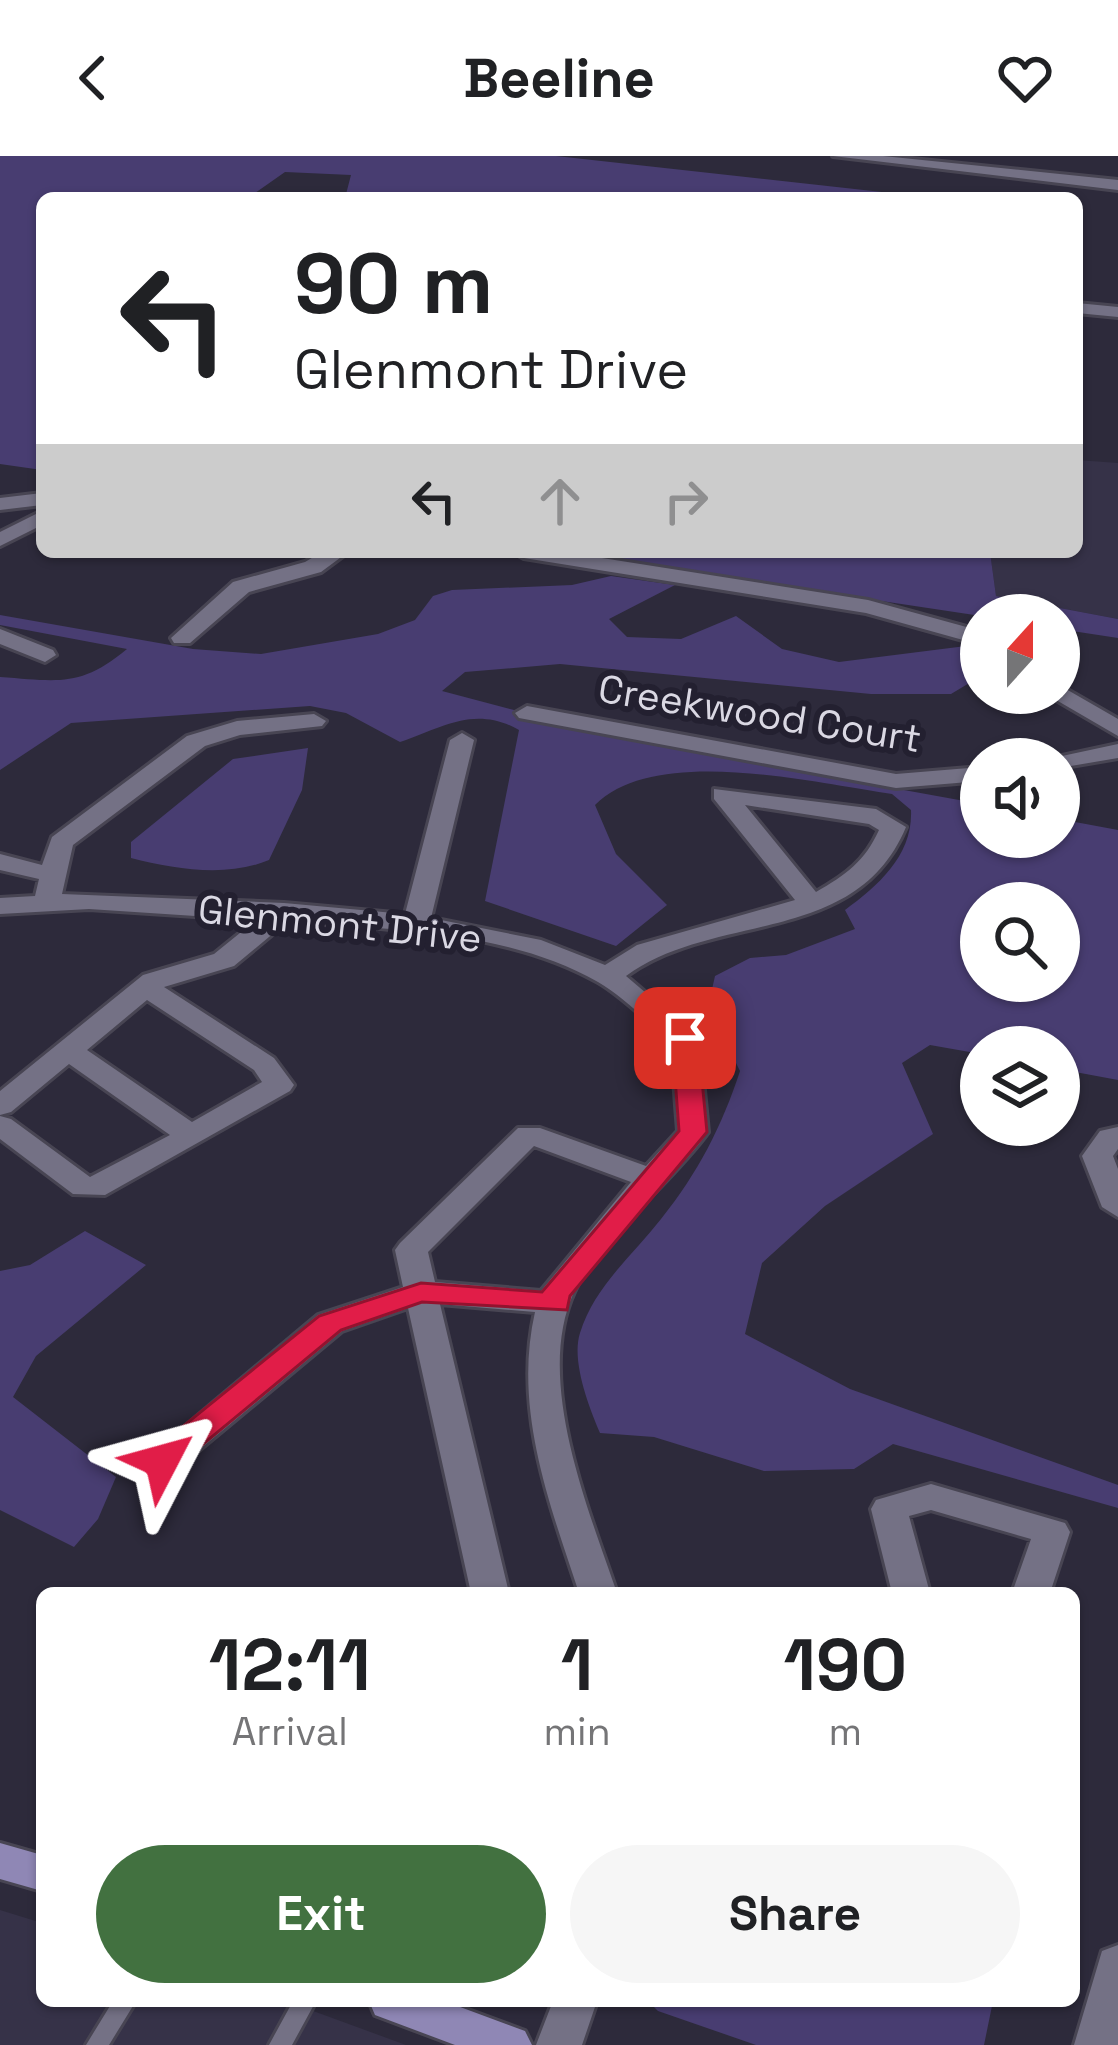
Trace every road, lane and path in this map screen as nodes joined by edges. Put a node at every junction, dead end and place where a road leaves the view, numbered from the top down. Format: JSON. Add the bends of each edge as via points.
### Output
{"nodes":[{"id":1,"x":840,"y":156,"type":"edge"},
{"id":2,"x":1118,"y":185,"type":"edge"},
{"id":3,"x":1083,"y":309,"type":"edge"},
{"id":4,"x":1118,"y":312,"type":"edge"},
{"id":5,"x":36,"y":500,"type":"edge"},
{"id":6,"x":0,"y":504,"type":"edge"},
{"id":7,"x":36,"y":520,"type":"edge"},
{"id":8,"x":0,"y":540,"type":"edge"},
{"id":9,"x":327,"y":558,"type":"edge"},
{"id":10,"x":562,"y":558,"type":"edge"},
{"id":11,"x":960,"y":632,"type":"edge"},
{"id":12,"x":0,"y":636,"type":"edge"},
{"id":13,"x":182,"y":638,"type":"dead end"},
{"id":14,"x":45,"y":655,"type":"dead end"},
{"id":15,"x":1080,"y":705,"type":"edge"},
{"id":16,"x":527,"y":713,"type":"dead end"},
{"id":17,"x":314,"y":721,"type":"dead end"},
{"id":18,"x":1118,"y":729,"type":"edge"},
{"id":19,"x":462,"y":740,"type":"dead end"},
{"id":20,"x":1118,"y":751,"type":"edge"},
{"id":21,"x":1080,"y":757,"type":"edge"},
{"id":22,"x":960,"y":776,"type":"edge"},
{"id":23,"x":0,"y":862,"type":"edge"},
{"id":24,"x":50,"y":888,"type":"junction"},
{"id":25,"x":811,"y":903,"type":"junction"},
{"id":26,"x":0,"y":906,"type":"edge"},
{"id":27,"x":284,"y":911,"type":"junction"},
{"id":28,"x":416,"y":923,"type":"junction"},
{"id":29,"x":608,"y":976,"type":"junction"},
{"id":30,"x":145,"y":987,"type":"junction"},
{"id":31,"x":68,"y":1050,"type":"junction"},
{"id":32,"x":0,"y":1106,"type":"edge"},
{"id":33,"x":0,"y":1125,"type":"edge"},
{"id":34,"x":191,"y":1136,"type":"junction"},
{"id":35,"x":1118,"y":1136,"type":"edge"},
{"id":36,"x":653,"y":1179,"type":"junction"},
{"id":37,"x":1118,"y":1208,"type":"edge"},
{"id":38,"x":421,"y":1292,"type":"junction"},
{"id":39,"x":556,"y":1303,"type":"junction"},
{"id":40,"x":162,"y":1461,"type":"dead end"},
{"id":41,"x":489,"y":1587,"type":"edge"},
{"id":42,"x":596,"y":1587,"type":"edge"},
{"id":43,"x":910,"y":1587,"type":"edge"},
{"id":44,"x":1033,"y":1587,"type":"edge"},
{"id":45,"x":0,"y":1861,"type":"edge"},
{"id":46,"x":36,"y":1871,"type":"edge"},
{"id":47,"x":1118,"y":1964,"type":"edge"},
{"id":48,"x":121,"y":2007,"type":"edge"},
{"id":49,"x":302,"y":2007,"type":"edge"},
{"id":50,"x":405,"y":2007,"type":"edge"},
{"id":51,"x":573,"y":2007,"type":"edge"},
{"id":52,"x":486,"y":2041,"type":"edge"},
{"id":53,"x":97,"y":2045,"type":"edge"},
{"id":54,"x":280,"y":2045,"type":"edge"},
{"id":55,"x":559,"y":2045,"type":"edge"},
{"id":56,"x":1097,"y":2045,"type":"edge"}],
"edges":[{"from":1,"to":2,"type":"street"},
{"from":3,"to":4,"type":"street"},
{"from":5,"to":6,"type":"street"},
{"from":7,"to":8,"type":"street"},
{"from":9,"to":13,"type":"street","via":[[241,587]]},
{"from":10,"to":11,"type":"street","via":[[868,607]]},
{"from":12,"to":14,"type":"street"},
{"from":15,"to":18,"type":"street"},
{"from":16,"to":22,"type":"street","name":"Creekwood Court","via":[[896,781]]},
{"from":17,"to":24,"type":"street","via":[[196,741],[61,842]]},
{"from":19,"to":28,"type":"street"},
{"from":20,"to":21,"type":"street"},
{"from":23,"to":24,"type":"street"},
{"from":24,"to":26,"type":"street","name":"Glenmont Drive"},
{"from":24,"to":27,"type":"street","name":"Glenmont Drive"},
{"from":25,"to":25,"type":"street","via":[[871,871],[892,827],[796,801],[723,794]]},
{"from":25,"to":29,"type":"street","via":[[644,952]]},
{"from":27,"to":28,"type":"street","name":"Glenmont Drive"},
{"from":27,"to":30,"type":"street","via":[[224,960]]},
{"from":28,"to":29,"type":"street","name":"Glenmont Drive","via":[[532,946]]},
{"from":29,"to":36,"type":"street","name":"Glenmont Drive","via":[[685,1038],[693,1132]]},
{"from":30,"to":31,"type":"street"},
{"from":30,"to":34,"type":"street","via":[[264,1064],[279,1085]]},
{"from":31,"to":32,"type":"street"},
{"from":31,"to":34,"type":"street"},
{"from":33,"to":34,"type":"street","via":[[84,1187],[105,1185]]},
{"from":35,"to":37,"type":"street","via":[[1097,1156]]},
{"from":36,"to":38,"type":"street","via":[[529,1134],[411,1250]]},
{"from":36,"to":39,"type":"street","name":"Glenmont Drive","via":[[555,1294]]},
{"from":38,"to":39,"type":"street"},
{"from":38,"to":40,"type":"street","via":[[330,1323]]},
{"from":38,"to":41,"type":"street"},
{"from":39,"to":42,"type":"street","name":"Glenmont Drive","via":[[540,1390]]},
{"from":43,"to":44,"type":"street","via":[[890,1509],[931,1497],[1052,1532]]},
{"from":45,"to":46,"type":"main road"},
{"from":47,"to":56,"type":"street"},
{"from":48,"to":53,"type":"lane"},
{"from":49,"to":54,"type":"lane"},
{"from":50,"to":52,"type":"main road"},
{"from":51,"to":55,"type":"street"}]}
